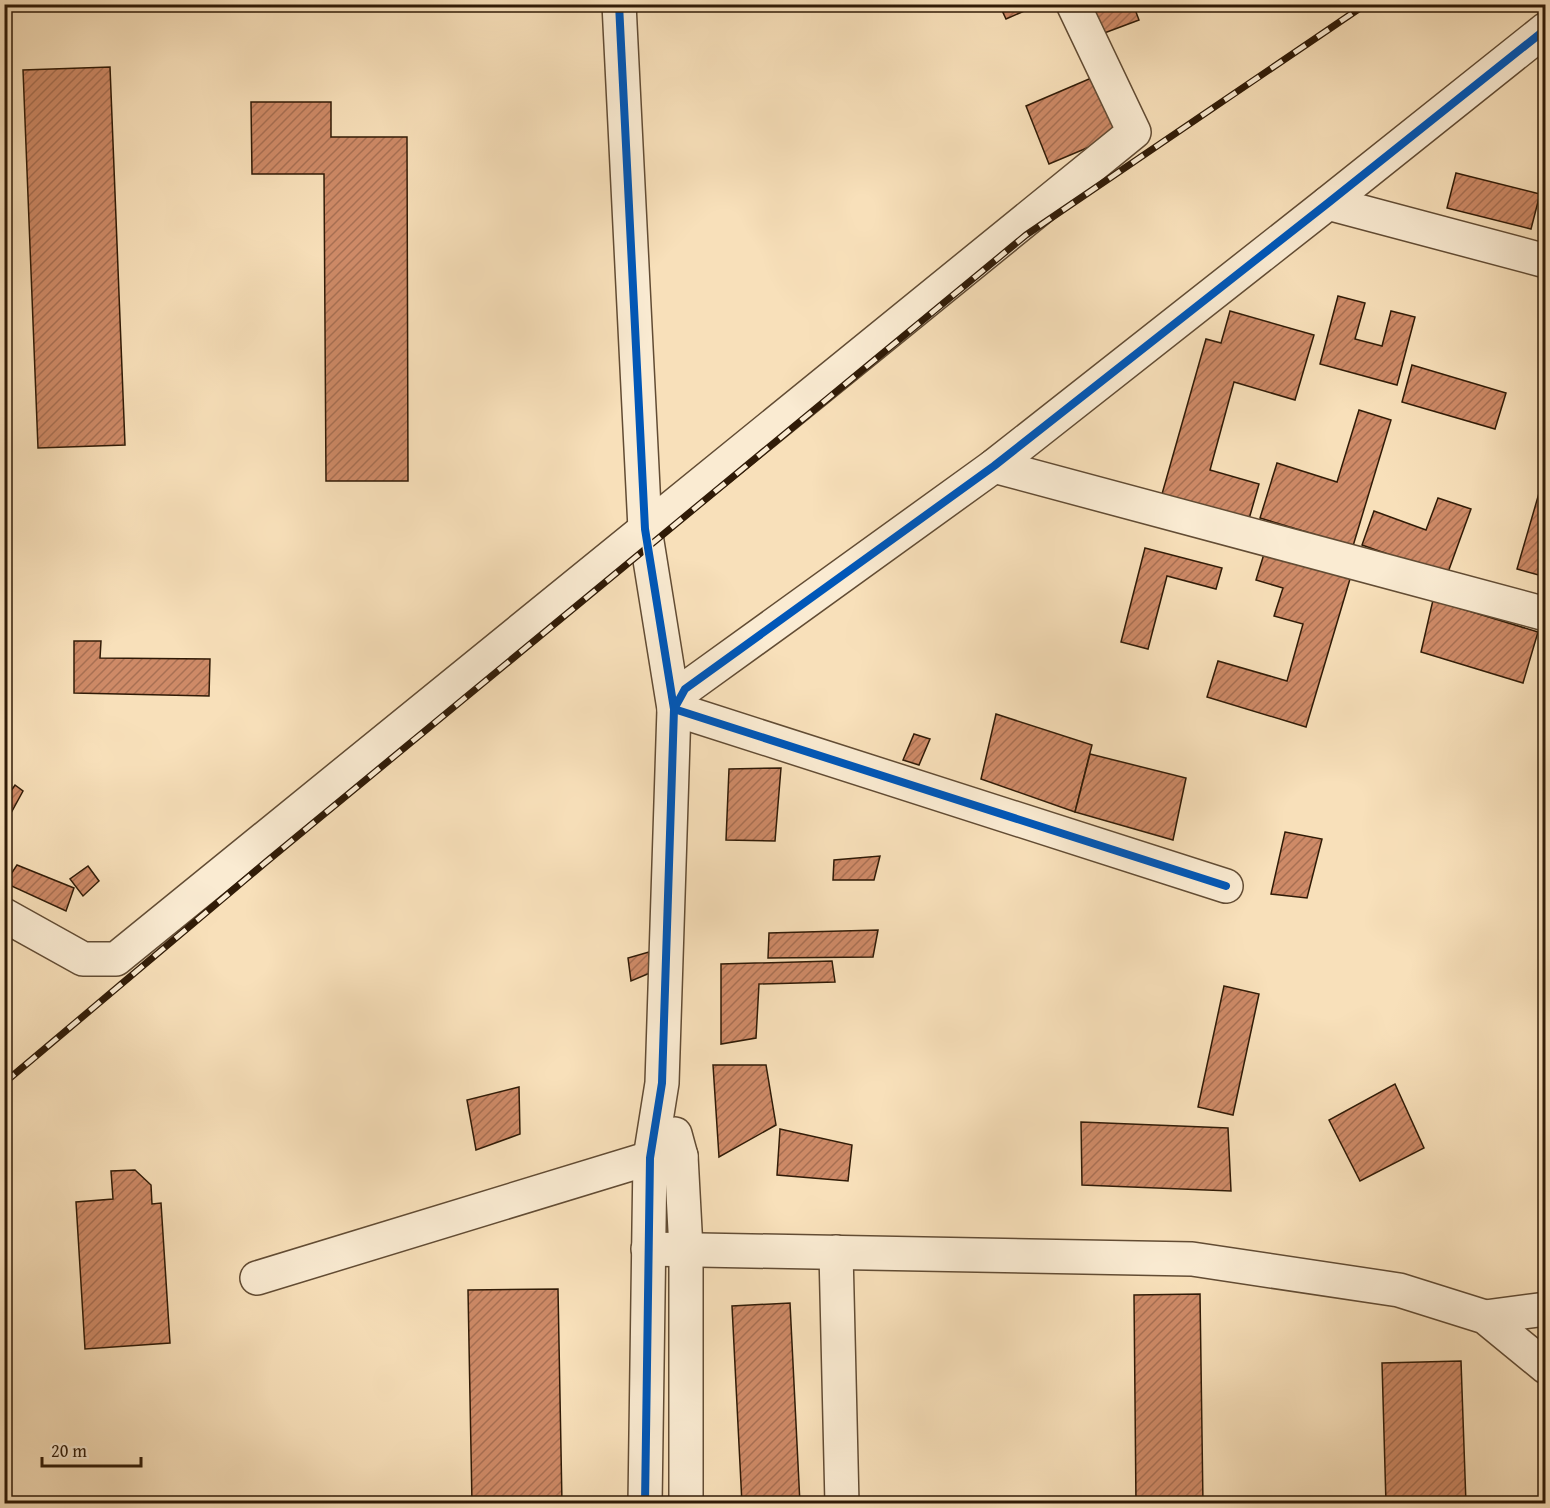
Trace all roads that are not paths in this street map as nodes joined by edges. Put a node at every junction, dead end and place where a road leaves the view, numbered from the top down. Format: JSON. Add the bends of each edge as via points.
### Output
{"nodes":[{"id":1,"x":619,"y":4,"type":"edge"},
{"id":2,"x":1073,"y":4,"type":"edge"},
{"id":3,"x":1545,"y":29,"type":"edge"},
{"id":4,"x":1328,"y":203,"type":"junction"},
{"id":5,"x":1545,"y":261,"type":"edge"},
{"id":6,"x":994,"y":466,"type":"junction"},
{"id":7,"x":645,"y":529,"type":"junction"},
{"id":8,"x":1545,"y":615,"type":"edge"},
{"id":9,"x":674,"y":709,"type":"junction"},
{"id":10,"x":1226,"y":886,"type":"dead end"},
{"id":11,"x":4,"y":915,"type":"edge"},
{"id":12,"x":665,"y":1157,"type":"junction"},
{"id":13,"x":648,"y":1249,"type":"junction"},
{"id":14,"x":686,"y":1249,"type":"junction"},
{"id":15,"x":836,"y":1252,"type":"junction"},
{"id":16,"x":256,"y":1278,"type":"dead end"},
{"id":17,"x":1545,"y":1309,"type":"edge"},
{"id":18,"x":1485,"y":1317,"type":"junction"},
{"id":19,"x":1545,"y":1367,"type":"edge"},
{"id":20,"x":645,"y":1503,"type":"edge"},
{"id":21,"x":686,"y":1503,"type":"edge"},
{"id":22,"x":842,"y":1503,"type":"edge"}],
"edges":[{"from":1,"to":7,"type":"street"},
{"from":2,"to":7,"type":"street","via":[[1134,132]]},
{"from":3,"to":4,"type":"street"},
{"from":4,"to":5,"type":"street"},
{"from":4,"to":6,"type":"street"},
{"from":6,"to":8,"type":"street"},
{"from":6,"to":9,"type":"street","via":[[685,689]]},
{"from":7,"to":9,"type":"street"},
{"from":7,"to":11,"type":"street","via":[[116,959],[83,959]]},
{"from":9,"to":10,"type":"street"},
{"from":9,"to":12,"type":"street","via":[[662,1083]]},
{"from":12,"to":13,"type":"street"},
{"from":12,"to":14,"type":"street"},
{"from":12,"to":16,"type":"street"},
{"from":13,"to":14,"type":"street"},
{"from":13,"to":20,"type":"street"},
{"from":14,"to":15,"type":"street"},
{"from":14,"to":21,"type":"street"},
{"from":15,"to":18,"type":"street","via":[[1192,1259],[1399,1290]]},
{"from":15,"to":22,"type":"street"},
{"from":17,"to":18,"type":"street"},
{"from":18,"to":19,"type":"street"}]}
